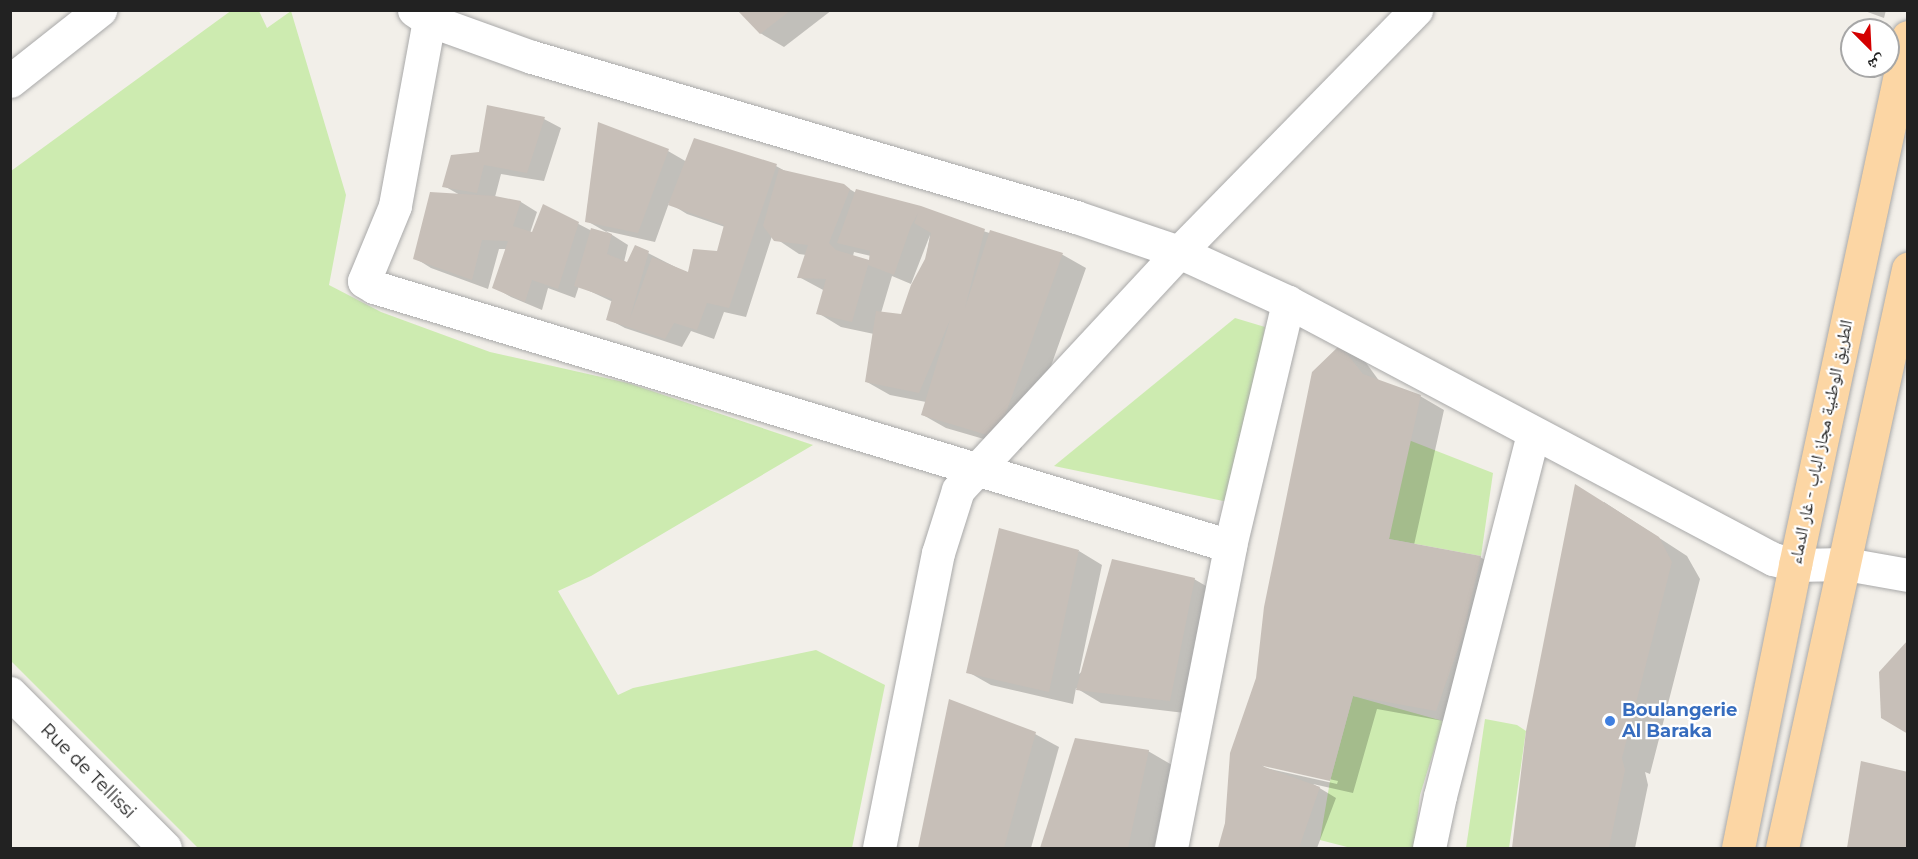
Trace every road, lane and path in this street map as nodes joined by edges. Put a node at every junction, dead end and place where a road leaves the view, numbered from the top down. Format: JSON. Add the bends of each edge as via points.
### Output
{"nodes":[{"id":1,"x":99,"y":10,"type":"edge"},
{"id":2,"x":1416,"y":10,"type":"edge"},
{"id":3,"x":421,"y":15,"type":"edge"},
{"id":4,"x":1908,"y":37,"type":"edge"},
{"id":5,"x":10,"y":81,"type":"edge"},
{"id":6,"x":1179,"y":252,"type":"junction"},
{"id":7,"x":1908,"y":269,"type":"edge"},
{"id":8,"x":1288,"y":302,"type":"junction"},
{"id":9,"x":1533,"y":434,"type":"junction"},
{"id":10,"x":975,"y":471,"type":"junction"},
{"id":11,"x":1230,"y":546,"type":"junction"},
{"id":12,"x":1846,"y":564,"type":"junction"},
{"id":13,"x":1795,"y":566,"type":"junction"},
{"id":14,"x":1908,"y":575,"type":"edge"},
{"id":15,"x":10,"y":693,"type":"edge"},
{"id":16,"x":165,"y":849,"type":"edge"},
{"id":17,"x":879,"y":849,"type":"edge"},
{"id":18,"x":1171,"y":849,"type":"edge"},
{"id":19,"x":1429,"y":849,"type":"edge"},
{"id":20,"x":1738,"y":849,"type":"edge"},
{"id":21,"x":1782,"y":849,"type":"edge"}],
"edges":[{"from":1,"to":5,"type":"street"},
{"from":2,"to":6,"type":"street"},
{"from":3,"to":6,"type":"street","via":[[532,57],[1077,217]]},
{"from":3,"to":10,"type":"street","via":[[395,206],[364,281]]},
{"from":4,"to":13,"type":"main road","name":"الطريق الوطنية مجاز الباب - غار الدماء"},
{"from":6,"to":8,"type":"street"},
{"from":6,"to":10,"type":"street"},
{"from":7,"to":12,"type":"main road"},
{"from":8,"to":9,"type":"street"},
{"from":8,"to":11,"type":"street"},
{"from":9,"to":13,"type":"street","via":[[1738,542]]},
{"from":9,"to":19,"type":"street"},
{"from":10,"to":11,"type":"street"},
{"from":10,"to":17,"type":"street","via":[[958,490],[948,517]]},
{"from":11,"to":18,"type":"street"},
{"from":12,"to":13,"type":"street"},
{"from":12,"to":14,"type":"street"},
{"from":12,"to":21,"type":"main road"},
{"from":13,"to":20,"type":"main road","name":"الطريق الوطنية مجاز الباب - غار الدماء"},
{"from":15,"to":16,"type":"street","name":"Rue de Tellissi"}]}
